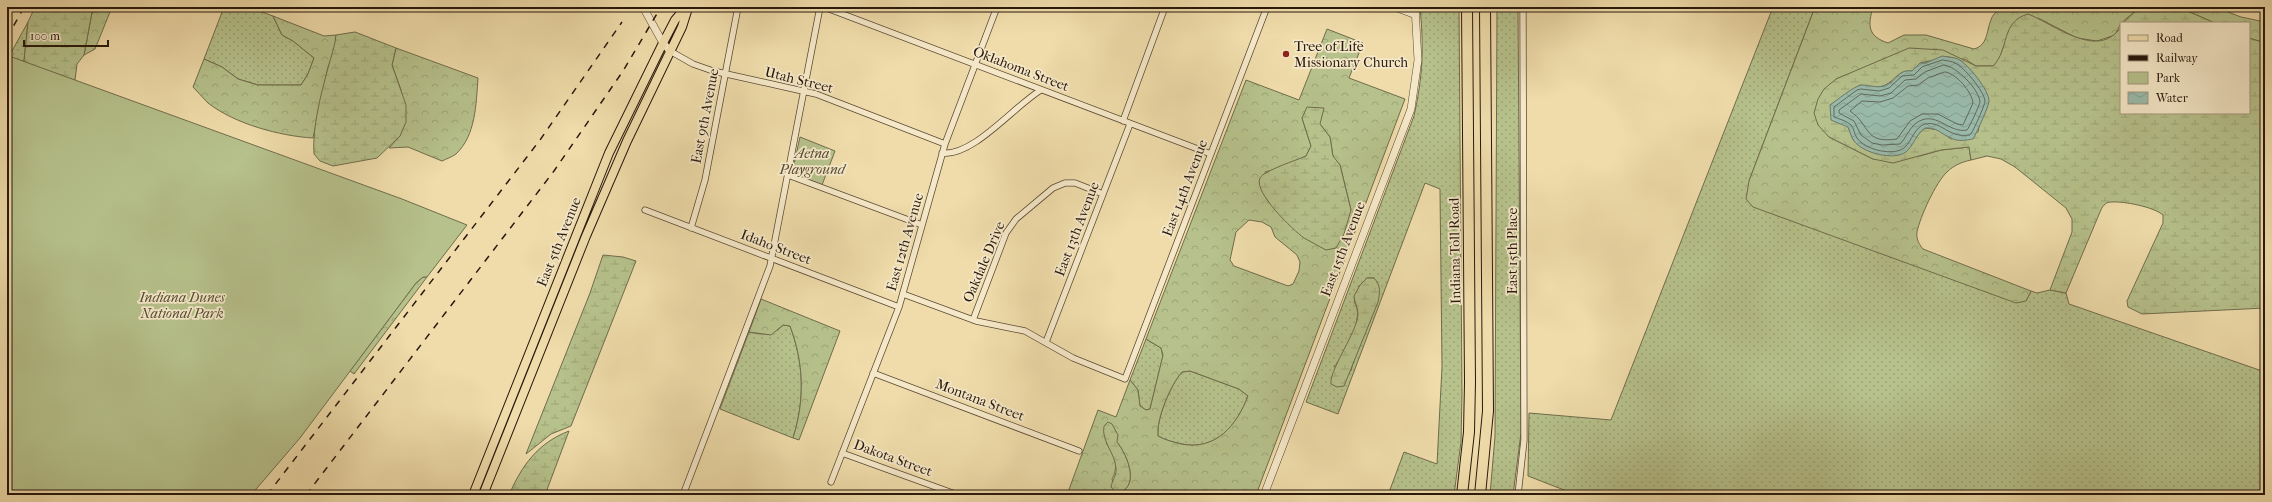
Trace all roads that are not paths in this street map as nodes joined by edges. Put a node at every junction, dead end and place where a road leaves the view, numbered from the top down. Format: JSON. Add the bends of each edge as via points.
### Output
{"nodes":[{"id":1,"x":643,"y":7,"type":"edge"},
{"id":2,"x":687,"y":7,"type":"edge"},
{"id":3,"x":738,"y":7,"type":"edge"},
{"id":4,"x":820,"y":7,"type":"edge"},
{"id":5,"x":824,"y":7,"type":"edge"},
{"id":6,"x":997,"y":7,"type":"edge"},
{"id":7,"x":1165,"y":7,"type":"edge"},
{"id":8,"x":1267,"y":7,"type":"edge"},
{"id":9,"x":1395,"y":7,"type":"edge"},
{"id":10,"x":1415,"y":7,"type":"edge"},
{"id":11,"x":1467,"y":7,"type":"edge"},
{"id":12,"x":1485,"y":7,"type":"edge"},
{"id":13,"x":1523,"y":7,"type":"edge"},
{"id":14,"x":1416,"y":15,"type":"junction"},
{"id":15,"x":663,"y":43,"type":"junction"},
{"id":16,"x":670,"y":51,"type":"junction"},
{"id":17,"x":975,"y":65,"type":"junction"},
{"id":18,"x":725,"y":74,"type":"junction"},
{"id":19,"x":1041,"y":90,"type":"junction"},
{"id":20,"x":804,"y":91,"type":"junction"},
{"id":21,"x":1123,"y":121,"type":"junction"},
{"id":22,"x":1130,"y":124,"type":"junction"},
{"id":23,"x":945,"y":144,"type":"junction"},
{"id":24,"x":942,"y":153,"type":"junction"},
{"id":25,"x":1211,"y":154,"type":"junction"},
{"id":26,"x":788,"y":175,"type":"junction"},
{"id":27,"x":1103,"y":194,"type":"junction"},
{"id":28,"x":645,"y":210,"type":"dead end"},
{"id":29,"x":922,"y":225,"type":"junction"},
{"id":30,"x":691,"y":228,"type":"junction"},
{"id":31,"x":771,"y":258,"type":"junction"},
{"id":32,"x":903,"y":294,"type":"junction"},
{"id":33,"x":899,"y":307,"type":"junction"},
{"id":34,"x":973,"y":320,"type":"junction"},
{"id":35,"x":1046,"y":342,"type":"junction"},
{"id":36,"x":873,"y":373,"type":"junction"},
{"id":37,"x":1079,"y":451,"type":"dead end"},
{"id":38,"x":842,"y":453,"type":"junction"},
{"id":39,"x":831,"y":482,"type":"dead end"},
{"id":40,"x":473,"y":495,"type":"edge"},
{"id":41,"x":483,"y":495,"type":"edge"},
{"id":42,"x":683,"y":495,"type":"edge"},
{"id":43,"x":958,"y":495,"type":"edge"},
{"id":44,"x":1264,"y":495,"type":"edge"},
{"id":45,"x":1462,"y":495,"type":"edge"},
{"id":46,"x":1480,"y":495,"type":"edge"},
{"id":47,"x":1518,"y":495,"type":"edge"}],
"edges":[{"from":1,"to":15,"type":"street"},
{"from":2,"to":15,"type":"main road","name":"East 5th Avenue","via":[[675,20]]},
{"from":2,"to":16,"type":"main road","name":"East 5th Avenue"},
{"from":3,"to":18,"type":"street","name":"East 9th Avenue"},
{"from":4,"to":20,"type":"street"},
{"from":5,"to":17,"type":"street","name":"Oklahoma Street"},
{"from":6,"to":17,"type":"street","name":"East 12th Avenue"},
{"from":7,"to":21,"type":"street"},
{"from":8,"to":25,"type":"street","name":"East 14th Avenue"},
{"from":9,"to":14,"type":"street"},
{"from":10,"to":14,"type":"street","name":"East 15th Avenue"},
{"from":11,"to":45,"type":"highway","name":"Indiana Toll Road","via":[[1470,382],[1469,432]]},
{"from":12,"to":46,"type":"highway","via":[[1488,411]]},
{"from":13,"to":47,"type":"street","name":"East 15th Place","via":[[1524,440]]},
{"from":14,"to":44,"type":"street","name":"East 15th Avenue","via":[[1418,60],[1411,108]]},
{"from":15,"to":16,"type":"street"},
{"from":15,"to":40,"type":"main road","name":"East 5th Avenue","via":[[610,153]]},
{"from":16,"to":18,"type":"street","name":"Utah Street","via":[[698,66]]},
{"from":16,"to":41,"type":"main road","name":"East 5th Avenue","via":[[572,267]]},
{"from":17,"to":19,"type":"street","name":"Oklahoma Street"},
{"from":17,"to":23,"type":"street","name":"East 12th Avenue"},
{"from":18,"to":20,"type":"street","name":"Utah Street"},
{"from":18,"to":30,"type":"street","name":"East 9th Avenue","via":[[705,180]]},
{"from":19,"to":21,"type":"street","name":"Oklahoma Street"},
{"from":19,"to":24,"type":"street","via":[[967,148],[951,154]]},
{"from":20,"to":23,"type":"street","name":"Utah Street"},
{"from":20,"to":26,"type":"street"},
{"from":21,"to":22,"type":"street","name":"Oklahoma Street"},
{"from":22,"to":25,"type":"street","name":"Oklahoma Street"},
{"from":22,"to":27,"type":"street","name":"East 13th Avenue"},
{"from":23,"to":24,"type":"street","name":"East 12th Avenue"},
{"from":24,"to":29,"type":"street","name":"East 12th Avenue"},
{"from":25,"to":35,"type":"street","name":"East 14th Avenue","via":[[1125,379],[1073,358]]},
{"from":26,"to":29,"type":"street"},
{"from":26,"to":31,"type":"street"},
{"from":27,"to":34,"type":"street","name":"Oakdale Drive","via":[[1065,183],[1053,188],[1016,219],[1006,233]]},
{"from":27,"to":35,"type":"street","name":"East 13th Avenue"},
{"from":28,"to":30,"type":"street","name":"Idaho Street"},
{"from":29,"to":32,"type":"street","name":"East 12th Avenue"},
{"from":30,"to":31,"type":"street","name":"Idaho Street"},
{"from":31,"to":33,"type":"street","name":"Idaho Street"},
{"from":31,"to":42,"type":"street"},
{"from":32,"to":33,"type":"street","name":"East 12th Avenue"},
{"from":32,"to":34,"type":"street"},
{"from":33,"to":36,"type":"street","name":"East 12th Avenue"},
{"from":34,"to":35,"type":"street","via":[[1025,331]]},
{"from":36,"to":37,"type":"street","name":"Montana Street"},
{"from":36,"to":38,"type":"street","name":"East 12th Avenue"},
{"from":38,"to":39,"type":"street","name":"East 12th Avenue"},
{"from":38,"to":43,"type":"street","name":"Dakota Street"}]}
